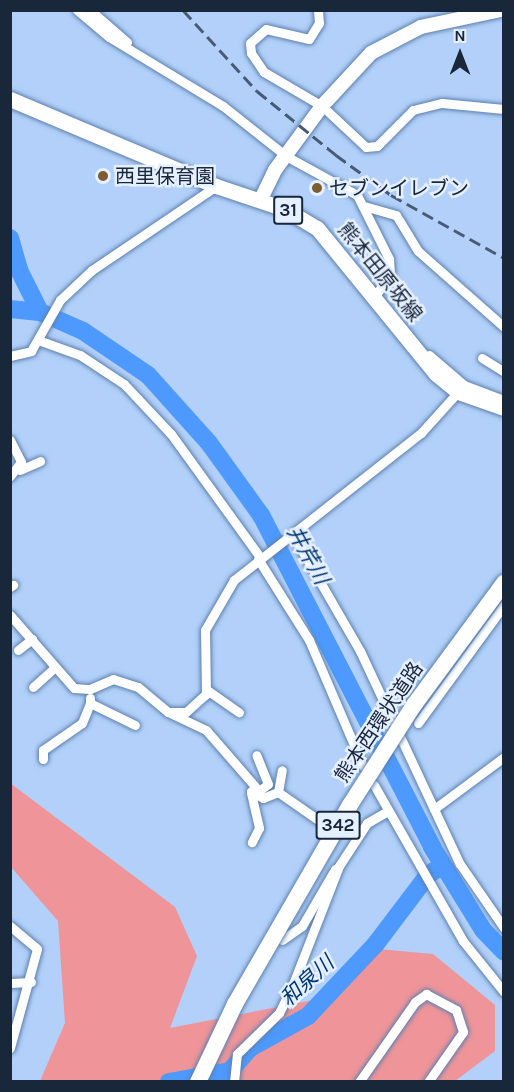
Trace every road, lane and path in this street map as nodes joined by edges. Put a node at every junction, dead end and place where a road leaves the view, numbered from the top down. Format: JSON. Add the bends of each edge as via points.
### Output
{"nodes":[{"id":1,"x":77,"y":10,"type":"edge"},
{"id":2,"x":90,"y":10,"type":"edge"},
{"id":3,"x":318,"y":10,"type":"edge"},
{"id":4,"x":501,"y":10,"type":"edge"},
{"id":5,"x":136,"y":50,"type":"junction"},
{"id":6,"x":10,"y":99,"type":"edge"},
{"id":7,"x":322,"y":106,"type":"junction"},
{"id":8,"x":504,"y":109,"type":"edge"},
{"id":9,"x":286,"y":156,"type":"junction"},
{"id":10,"x":216,"y":186,"type":"junction"},
{"id":11,"x":260,"y":201,"type":"junction"},
{"id":12,"x":364,"y":206,"type":"junction"},
{"id":13,"x":375,"y":296,"type":"junction"},
{"id":14,"x":504,"y":327,"type":"edge"},
{"id":15,"x":38,"y":340,"type":"junction"},
{"id":16,"x":429,"y":354,"type":"dead end"},
{"id":17,"x":10,"y":356,"type":"edge"},
{"id":18,"x":482,"y":358,"type":"dead end"},
{"id":19,"x":504,"y":372,"type":"edge"},
{"id":20,"x":458,"y":392,"type":"junction"},
{"id":21,"x":504,"y":399,"type":"edge"},
{"id":22,"x":504,"y":408,"type":"edge"},
{"id":23,"x":10,"y":440,"type":"edge"},
{"id":24,"x":40,"y":461,"type":"dead end"},
{"id":25,"x":20,"y":470,"type":"junction"},
{"id":26,"x":10,"y":476,"type":"edge"},
{"id":27,"x":293,"y":535,"type":"junction"},
{"id":28,"x":260,"y":557,"type":"junction"},
{"id":29,"x":504,"y":583,"type":"edge"},
{"id":30,"x":504,"y":605,"type":"edge"},
{"id":31,"x":10,"y":615,"type":"edge"},
{"id":32,"x":32,"y":639,"type":"junction"},
{"id":33,"x":18,"y":650,"type":"dead end"},
{"id":34,"x":54,"y":668,"type":"junction"},
{"id":35,"x":33,"y":687,"type":"dead end"},
{"id":36,"x":90,"y":689,"type":"junction"},
{"id":37,"x":207,"y":690,"type":"junction"},
{"id":38,"x":90,"y":704,"type":"junction"},
{"id":39,"x":168,"y":712,"type":"junction"},
{"id":40,"x":239,"y":712,"type":"dead end"},
{"id":41,"x":418,"y":723,"type":"dead end"},
{"id":42,"x":135,"y":725,"type":"dead end"},
{"id":43,"x":256,"y":755,"type":"dead end"},
{"id":44,"x":504,"y":757,"type":"edge"},
{"id":45,"x":43,"y":759,"type":"dead end"},
{"id":46,"x":363,"y":766,"type":"dead end"},
{"id":47,"x":282,"y":770,"type":"dead end"},
{"id":48,"x":374,"y":785,"type":"dead end"},
{"id":49,"x":251,"y":790,"type":"junction"},
{"id":50,"x":278,"y":792,"type":"junction"},
{"id":51,"x":434,"y":809,"type":"junction"},
{"id":52,"x":388,"y":812,"type":"junction"},
{"id":53,"x":327,"y":826,"type":"dead end"},
{"id":54,"x":340,"y":835,"type":"dead end"},
{"id":55,"x":252,"y":842,"type":"dead end"},
{"id":56,"x":353,"y":842,"type":"junction"},
{"id":57,"x":339,"y":866,"type":"junction"},
{"id":58,"x":10,"y":926,"type":"edge"},
{"id":59,"x":504,"y":928,"type":"edge"},
{"id":60,"x":282,"y":940,"type":"dead end"},
{"id":61,"x":31,"y":982,"type":"junction"},
{"id":62,"x":10,"y":983,"type":"edge"},
{"id":63,"x":504,"y":992,"type":"edge"},
{"id":64,"x":10,"y":1048,"type":"edge"},
{"id":65,"x":234,"y":1078,"type":"edge"},
{"id":66,"x":198,"y":1082,"type":"edge"},
{"id":67,"x":359,"y":1082,"type":"edge"},
{"id":68,"x":428,"y":1082,"type":"edge"}],
"edges":[{"from":1,"to":5,"type":"street"},
{"from":2,"to":5,"type":"street"},
{"from":3,"to":7,"type":"street","via":[[319,23],[309,39],[266,29],[250,43],[251,53],[264,72]]},
{"from":4,"to":7,"type":"street","via":[[399,35],[371,53]]},
{"from":5,"to":9,"type":"street","via":[[223,106]]},
{"from":6,"to":10,"type":"main road","name":"熊本田原坂線","number":"31"},
{"from":7,"to":8,"type":"street","via":[[366,147],[377,146],[413,110],[442,103]]},
{"from":7,"to":9,"type":"street"},
{"from":9,"to":11,"type":"street"},
{"from":9,"to":12,"type":"street","via":[[343,184]]},
{"from":10,"to":11,"type":"main road","name":"熊本田原坂線","number":"31"},
{"from":10,"to":15,"type":"street","via":[[99,265],[60,300]]},
{"from":11,"to":13,"type":"main road","name":"熊本田原坂線","number":"31","via":[[316,228]]},
{"from":12,"to":13,"type":"street","via":[[389,259],[390,274]]},
{"from":12,"to":14,"type":"street","via":[[396,214],[418,251]]},
{"from":13,"to":20,"type":"main road","name":"熊本田原坂線","number":"31","via":[[414,349]]},
{"from":15,"to":17,"type":"street","via":[[31,351]]},
{"from":15,"to":28,"type":"street","via":[[80,355],[124,384],[171,434]]},
{"from":16,"to":21,"type":"street","via":[[464,385]]},
{"from":18,"to":19,"type":"street"},
{"from":20,"to":22,"type":"main road","name":"熊本田原坂線","number":"31"},
{"from":20,"to":27,"type":"street","via":[[421,433]]},
{"from":23,"to":25,"type":"street"},
{"from":24,"to":25,"type":"street"},
{"from":25,"to":26,"type":"street"},
{"from":27,"to":28,"type":"street"},
{"from":27,"to":51,"type":"street","via":[[360,651]]},
{"from":28,"to":37,"type":"street","via":[[234,580],[206,630]]},
{"from":28,"to":46,"type":"street","via":[[309,640]]},
{"from":29,"to":66,"type":"highway","name":"熊本西環状道路","number":"342","bridge":true,"via":[[414,705],[350,805],[235,1004]]},
{"from":30,"to":41,"type":"street"},
{"from":31,"to":32,"type":"street"},
{"from":32,"to":33,"type":"street"},
{"from":32,"to":34,"type":"street"},
{"from":34,"to":35,"type":"street"},
{"from":34,"to":36,"type":"street","via":[[74,688]]},
{"from":36,"to":38,"type":"street"},
{"from":36,"to":39,"type":"street","via":[[113,679],[138,687]]},
{"from":37,"to":39,"type":"street","via":[[202,702],[186,712]]},
{"from":37,"to":40,"type":"street"},
{"from":38,"to":42,"type":"street"},
{"from":38,"to":45,"type":"street","via":[[82,723],[43,750]]},
{"from":39,"to":49,"type":"street","via":[[206,730]]},
{"from":43,"to":49,"type":"street","via":[[268,784],[259,791]]},
{"from":44,"to":51,"type":"street"},
{"from":47,"to":50,"type":"street"},
{"from":48,"to":52,"type":"street"},
{"from":49,"to":50,"type":"street","via":[[263,798]]},
{"from":49,"to":55,"type":"street","via":[[259,828]]},
{"from":50,"to":53,"type":"street"},
{"from":51,"to":59,"type":"street","via":[[460,864]]},
{"from":52,"to":56,"type":"street","via":[[367,823]]},
{"from":52,"to":63,"type":"street","via":[[428,884]]},
{"from":54,"to":56,"type":"street"},
{"from":56,"to":57,"type":"street"},
{"from":57,"to":60,"type":"street","via":[[321,885],[302,926]]},
{"from":57,"to":65,"type":"street","via":[[311,948],[279,1013],[237,1054]]},
{"from":58,"to":61,"type":"street","via":[[37,949]]},
{"from":61,"to":62,"type":"street"},
{"from":61,"to":64,"type":"street"},
{"from":67,"to":68,"type":"street","via":[[415,1002],[426,994],[456,1010],[463,1032]]}]}
